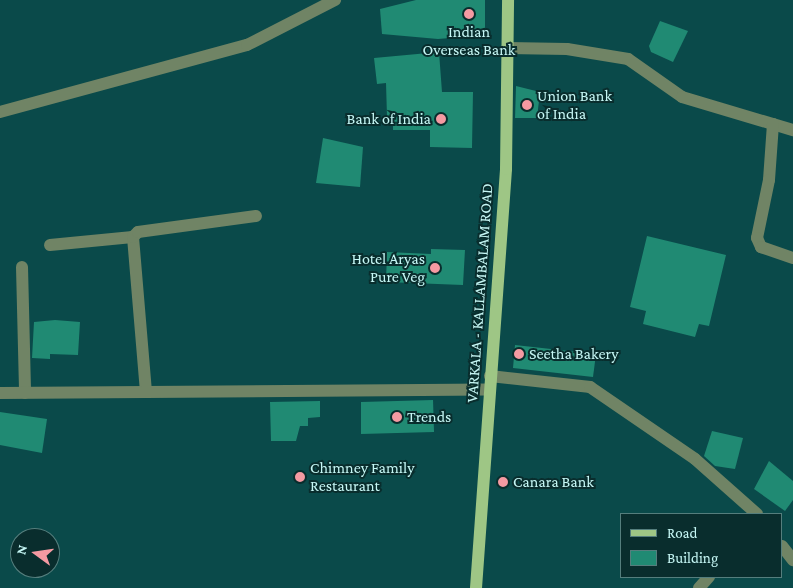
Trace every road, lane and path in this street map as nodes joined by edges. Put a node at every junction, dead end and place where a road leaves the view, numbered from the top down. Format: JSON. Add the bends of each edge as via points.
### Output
{"nodes":[{"id":1,"x":335,"y":0,"type":"edge"},
{"id":2,"x":508,"y":0,"type":"edge"},
{"id":3,"x":507,"y":48,"type":"junction"},
{"id":4,"x":0,"y":112,"type":"edge"},
{"id":5,"x":773,"y":124,"type":"junction"},
{"id":6,"x":793,"y":130,"type":"edge"},
{"id":7,"x":256,"y":216,"type":"dead end"},
{"id":8,"x":133,"y":237,"type":"junction"},
{"id":9,"x":50,"y":245,"type":"dead end"},
{"id":10,"x":793,"y":258,"type":"edge"},
{"id":11,"x":22,"y":266,"type":"dead end"},
{"id":12,"x":490,"y":376,"type":"junction"},
{"id":13,"x":488,"y":390,"type":"junction"},
{"id":14,"x":146,"y":392,"type":"junction"},
{"id":15,"x":0,"y":393,"type":"edge"},
{"id":16,"x":25,"y":393,"type":"junction"},
{"id":17,"x":757,"y":513,"type":"edge"},
{"id":18,"x":783,"y":547,"type":"edge"},
{"id":19,"x":793,"y":560,"type":"edge"},
{"id":20,"x":707,"y":578,"type":"edge"},
{"id":21,"x":476,"y":588,"type":"edge"},
{"id":22,"x":699,"y":588,"type":"edge"}],
"edges":[{"from":1,"to":4,"type":"street","via":[[247,45]]},
{"from":2,"to":3,"type":"main road","name":"VARKALA - KALLAMBALAM ROAD"},
{"from":3,"to":5,"type":"street","via":[[567,49],[628,59],[682,97]]},
{"from":3,"to":12,"type":"main road","name":"VARKALA - KALLAMBALAM ROAD","via":[[506,169]]},
{"from":5,"to":6,"type":"street"},
{"from":5,"to":10,"type":"street","via":[[769,180],[757,238],[762,247]]},
{"from":7,"to":8,"type":"street","via":[[138,232]]},
{"from":8,"to":9,"type":"street"},
{"from":8,"to":14,"type":"street"},
{"from":11,"to":16,"type":"street"},
{"from":12,"to":13,"type":"main road","name":"VARKALA - KALLAMBALAM ROAD"},
{"from":12,"to":17,"type":"street","via":[[590,387],[695,459]]},
{"from":13,"to":14,"type":"street"},
{"from":13,"to":21,"type":"main road","name":"VARKALA - KALLAMBALAM ROAD"},
{"from":14,"to":16,"type":"street"},
{"from":15,"to":16,"type":"street"},
{"from":18,"to":19,"type":"street"},
{"from":20,"to":22,"type":"street"}]}
